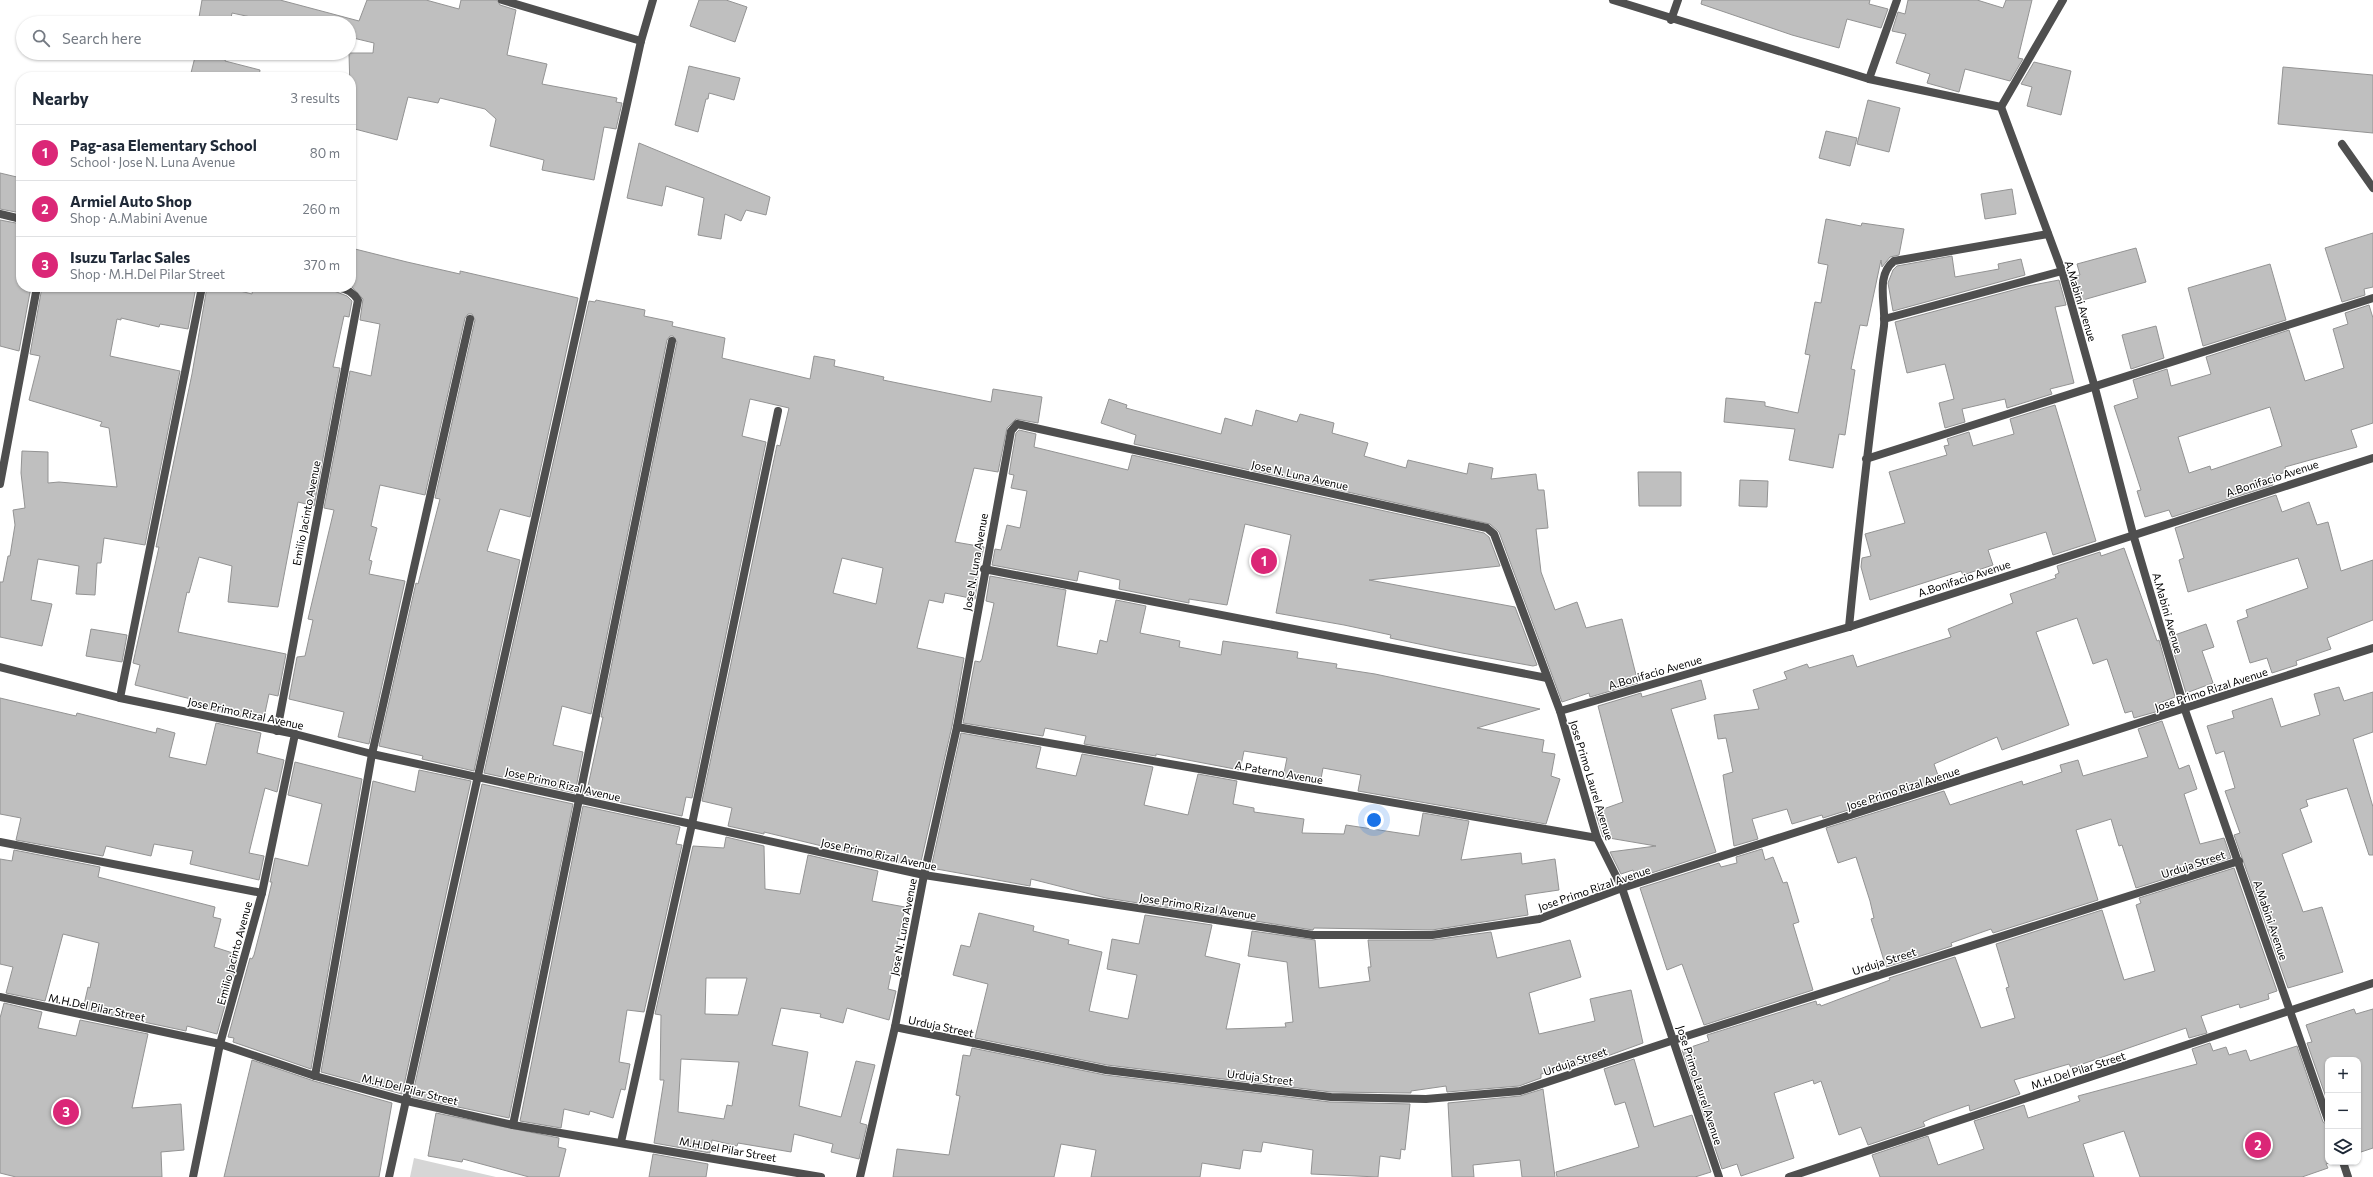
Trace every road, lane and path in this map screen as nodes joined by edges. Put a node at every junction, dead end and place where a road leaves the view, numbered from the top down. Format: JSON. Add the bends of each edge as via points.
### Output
{"nodes":[{"id":1,"x":502,"y":0,"type":"edge"},
{"id":2,"x":653,"y":0,"type":"edge"},
{"id":3,"x":1613,"y":0,"type":"edge"},
{"id":4,"x":1678,"y":0,"type":"edge"},
{"id":5,"x":1897,"y":0,"type":"edge"},
{"id":6,"x":2063,"y":0,"type":"edge"},
{"id":7,"x":1671,"y":20,"type":"junction"},
{"id":8,"x":641,"y":42,"type":"junction"},
{"id":9,"x":1868,"y":79,"type":"junction"},
{"id":10,"x":2001,"y":107,"type":"junction"},
{"id":11,"x":2342,"y":144,"type":"dead end"},
{"id":12,"x":2373,"y":188,"type":"edge"},
{"id":13,"x":0,"y":214,"type":"edge"},
{"id":14,"x":16,"y":218,"type":"edge"},
{"id":15,"x":2048,"y":234,"type":"junction"},
{"id":16,"x":2062,"y":271,"type":"junction"},
{"id":17,"x":36,"y":292,"type":"edge"},
{"id":18,"x":201,"y":292,"type":"edge"},
{"id":19,"x":351,"y":292,"type":"edge"},
{"id":20,"x":2373,"y":298,"type":"edge"},
{"id":21,"x":470,"y":319,"type":"dead end"},
{"id":22,"x":1884,"y":319,"type":"junction"},
{"id":23,"x":672,"y":341,"type":"dead end"},
{"id":24,"x":2095,"y":388,"type":"junction"},
{"id":25,"x":778,"y":412,"type":"dead end"},
{"id":26,"x":2373,"y":458,"type":"edge"},
{"id":27,"x":1866,"y":459,"type":"junction"},
{"id":28,"x":0,"y":484,"type":"edge"},
{"id":29,"x":1487,"y":528,"type":"joint"},
{"id":30,"x":2133,"y":534,"type":"junction"},
{"id":31,"x":984,"y":569,"type":"junction"},
{"id":32,"x":1849,"y":627,"type":"junction"},
{"id":33,"x":2373,"y":648,"type":"edge"},
{"id":34,"x":0,"y":667,"type":"edge"},
{"id":35,"x":1548,"y":678,"type":"junction"},
{"id":36,"x":120,"y":698,"type":"junction"},
{"id":37,"x":2185,"y":710,"type":"junction"},
{"id":38,"x":1560,"y":711,"type":"junction"},
{"id":39,"x":957,"y":727,"type":"junction"},
{"id":40,"x":277,"y":730,"type":"junction"},
{"id":41,"x":295,"y":734,"type":"junction"},
{"id":42,"x":372,"y":754,"type":"junction"},
{"id":43,"x":478,"y":776,"type":"junction"},
{"id":44,"x":578,"y":799,"type":"junction"},
{"id":45,"x":692,"y":824,"type":"junction"},
{"id":46,"x":1597,"y":838,"type":"junction"},
{"id":47,"x":0,"y":842,"type":"edge"},
{"id":48,"x":2239,"y":861,"type":"junction"},
{"id":49,"x":924,"y":875,"type":"junction"},
{"id":50,"x":1622,"y":888,"type":"junction"},
{"id":51,"x":262,"y":893,"type":"junction"},
{"id":52,"x":2373,"y":983,"type":"edge"},
{"id":53,"x":0,"y":997,"type":"edge"},
{"id":54,"x":2290,"y":1010,"type":"junction"},
{"id":55,"x":895,"y":1027,"type":"junction"},
{"id":56,"x":1674,"y":1040,"type":"junction"},
{"id":57,"x":220,"y":1044,"type":"junction"},
{"id":58,"x":314,"y":1076,"type":"junction"},
{"id":59,"x":407,"y":1101,"type":"junction"},
{"id":60,"x":2325,"y":1111,"type":"edge"},
{"id":61,"x":513,"y":1125,"type":"junction"},
{"id":62,"x":620,"y":1142,"type":"junction"},
{"id":63,"x":2343,"y":1165,"type":"edge"},
{"id":64,"x":193,"y":1177,"type":"edge"},
{"id":65,"x":390,"y":1177,"type":"edge"},
{"id":66,"x":821,"y":1177,"type":"edge"},
{"id":67,"x":860,"y":1177,"type":"edge"},
{"id":68,"x":1719,"y":1177,"type":"edge"},
{"id":69,"x":1789,"y":1177,"type":"edge"},
{"id":70,"x":2348,"y":1177,"type":"edge"}],
"edges":[{"from":1,"to":8,"type":"street"},
{"from":2,"to":8,"type":"street"},
{"from":3,"to":7,"type":"street"},
{"from":4,"to":7,"type":"street"},
{"from":5,"to":9,"type":"street"},
{"from":6,"to":10,"type":"street"},
{"from":7,"to":9,"type":"street"},
{"from":8,"to":43,"type":"street"},
{"from":9,"to":10,"type":"street"},
{"from":10,"to":15,"type":"street","name":"A.Mabini Avenue"},
{"from":11,"to":12,"type":"street"},
{"from":13,"to":14,"type":"street"},
{"from":15,"to":16,"type":"street","name":"A.Mabini Avenue"},
{"from":15,"to":22,"type":"street","via":[[1894,261],[1886,267],[1883,275]]},
{"from":16,"to":22,"type":"street"},
{"from":16,"to":24,"type":"street","name":"A.Mabini Avenue"},
{"from":17,"to":28,"type":"street"},
{"from":18,"to":36,"type":"street"},
{"from":19,"to":40,"type":"street","name":"Emilio Jacinto Avenue","via":[[358,300]]},
{"from":20,"to":24,"type":"street"},
{"from":21,"to":42,"type":"street"},
{"from":22,"to":27,"type":"street"},
{"from":23,"to":44,"type":"street"},
{"from":24,"to":27,"type":"street"},
{"from":24,"to":30,"type":"street","name":"A.Mabini Avenue"},
{"from":25,"to":45,"type":"street"},
{"from":26,"to":30,"type":"street","name":"A.Bonifacio Avenue"},
{"from":27,"to":32,"type":"street"},
{"from":29,"to":31,"type":"street","name":"Jose N. Luna Avenue","via":[[1018,424],[1011,431]]},
{"from":29,"to":35,"type":"street","name":"Jose Primo Laurel Avenue","via":[[1499,544]]},
{"from":30,"to":32,"type":"street","name":"A.Bonifacio Avenue"},
{"from":30,"to":37,"type":"street","name":"A.Mabini Avenue"},
{"from":31,"to":35,"type":"street"},
{"from":31,"to":39,"type":"street","name":"Jose N. Luna Avenue"},
{"from":32,"to":38,"type":"street","name":"A.Bonifacio Avenue"},
{"from":33,"to":37,"type":"street","name":"Jose Primo Rizal Avenue"},
{"from":34,"to":36,"type":"street","name":"Jose Primo Rizal Avenue"},
{"from":35,"to":38,"type":"street","name":"Jose Primo Laurel Avenue"},
{"from":36,"to":40,"type":"street","name":"Jose Primo Rizal Avenue"},
{"from":37,"to":48,"type":"street","name":"A.Mabini Avenue"},
{"from":37,"to":50,"type":"street","name":"Jose Primo Rizal Avenue"},
{"from":38,"to":46,"type":"street","name":"Jose Primo Laurel Avenue"},
{"from":39,"to":46,"type":"street","name":"A.Paterno Avenue"},
{"from":39,"to":49,"type":"street","name":"Jose N. Luna Avenue"},
{"from":40,"to":41,"type":"street","name":"Jose Primo Rizal Avenue"},
{"from":41,"to":42,"type":"street","name":"Jose Primo Rizal Avenue"},
{"from":41,"to":51,"type":"street","name":"Emilio Jacinto Avenue"},
{"from":42,"to":43,"type":"street","name":"Jose Primo Rizal Avenue"},
{"from":42,"to":58,"type":"street"},
{"from":43,"to":44,"type":"street","name":"Jose Primo Rizal Avenue"},
{"from":43,"to":59,"type":"street"},
{"from":44,"to":45,"type":"street","name":"Jose Primo Rizal Avenue"},
{"from":44,"to":61,"type":"street"},
{"from":45,"to":49,"type":"street","name":"Jose Primo Rizal Avenue"},
{"from":45,"to":62,"type":"street"},
{"from":46,"to":50,"type":"street","name":"Jose Primo Laurel Avenue"},
{"from":47,"to":51,"type":"street"},
{"from":48,"to":54,"type":"street","name":"A.Mabini Avenue"},
{"from":48,"to":56,"type":"street","name":"Urduja Street"},
{"from":49,"to":50,"type":"street","name":"Jose Primo Rizal Avenue","via":[[1313,934],[1440,934],[1539,919]]},
{"from":49,"to":55,"type":"street","name":"Jose N. Luna Avenue"},
{"from":50,"to":56,"type":"street","name":"Jose Primo Laurel Avenue"},
{"from":51,"to":57,"type":"street","name":"Emilio Jacinto Avenue"},
{"from":52,"to":54,"type":"street","name":"M.H.Del Pilar Street"},
{"from":53,"to":57,"type":"street","name":"M.H.Del Pilar Street"},
{"from":54,"to":60,"type":"street","name":"A.Mabini Avenue"},
{"from":54,"to":69,"type":"street","name":"M.H.Del Pilar Street"},
{"from":55,"to":56,"type":"street","name":"Urduja Street","via":[[1106,1070],[1331,1097],[1426,1099],[1520,1091]]},
{"from":55,"to":67,"type":"street","name":"Jose N. Luna Avenue"},
{"from":56,"to":68,"type":"street","name":"Jose Primo Laurel Avenue"},
{"from":57,"to":58,"type":"street","name":"M.H.Del Pilar Street"},
{"from":57,"to":64,"type":"street","name":"Emilio Jacinto Avenue"},
{"from":58,"to":59,"type":"street","name":"M.H.Del Pilar Street"},
{"from":59,"to":61,"type":"street","name":"M.H.Del Pilar Street"},
{"from":59,"to":65,"type":"street"},
{"from":61,"to":62,"type":"street","name":"M.H.Del Pilar Street"},
{"from":62,"to":66,"type":"street","name":"M.H.Del Pilar Street"},
{"from":63,"to":70,"type":"street"}]}
